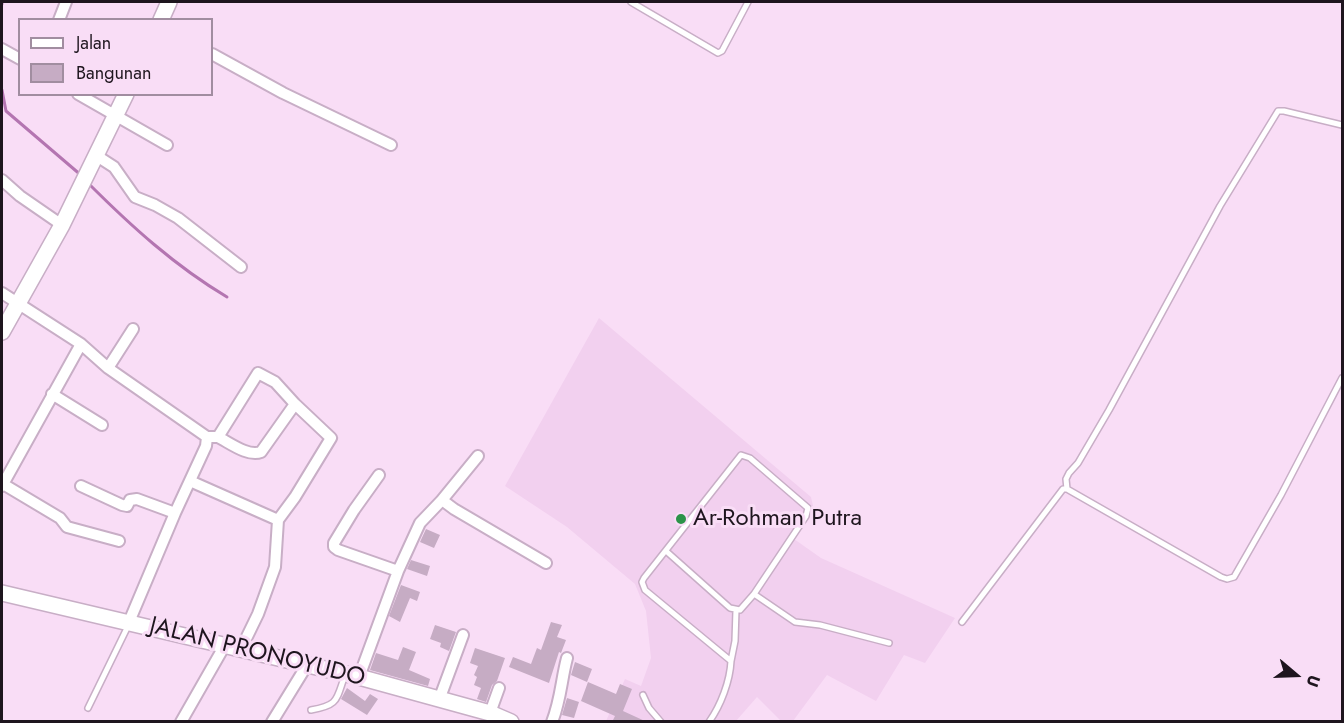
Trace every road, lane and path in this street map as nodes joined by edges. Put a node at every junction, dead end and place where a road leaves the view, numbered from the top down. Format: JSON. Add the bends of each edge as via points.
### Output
{"nodes":[{"id":1,"x":66,"y":2,"type":"edge"},
{"id":2,"x":169,"y":2,"type":"edge"},
{"id":3,"x":631,"y":2,"type":"edge"},
{"id":4,"x":748,"y":2,"type":"edge"},
{"id":5,"x":60,"y":18,"type":"edge"},
{"id":6,"x":162,"y":18,"type":"edge"},
{"id":7,"x":3,"y":50,"type":"edge"},
{"id":8,"x":213,"y":55,"type":"edge"},
{"id":9,"x":18,"y":58,"type":"edge"},
{"id":10,"x":81,"y":96,"type":"edge"},
{"id":11,"x":125,"y":96,"type":"edge"},
{"id":12,"x":116,"y":117,"type":"junction"},
{"id":13,"x":1342,"y":125,"type":"edge"},
{"id":14,"x":167,"y":145,"type":"dead end"},
{"id":15,"x":391,"y":145,"type":"dead end"},
{"id":16,"x":97,"y":156,"type":"junction"},
{"id":17,"x":2,"y":180,"type":"edge"},
{"id":18,"x":62,"y":225,"type":"junction"},
{"id":19,"x":241,"y":267,"type":"dead end"},
{"id":20,"x":2,"y":293,"type":"edge"},
{"id":21,"x":17,"y":303,"type":"junction"},
{"id":22,"x":133,"y":329,"type":"dead end"},
{"id":23,"x":2,"y":332,"type":"edge"},
{"id":24,"x":81,"y":344,"type":"junction"},
{"id":25,"x":108,"y":368,"type":"junction"},
{"id":26,"x":1342,"y":378,"type":"edge"},
{"id":27,"x":52,"y":394,"type":"junction"},
{"id":28,"x":295,"y":404,"type":"junction"},
{"id":29,"x":102,"y":425,"type":"dead end"},
{"id":30,"x":212,"y":437,"type":"junction"},
{"id":31,"x":478,"y":456,"type":"dead end"},
{"id":32,"x":379,"y":475,"type":"dead end"},
{"id":33,"x":190,"y":481,"type":"junction"},
{"id":34,"x":2,"y":485,"type":"edge"},
{"id":35,"x":81,"y":486,"type":"dead end"},
{"id":36,"x":1066,"y":489,"type":"junction"},
{"id":37,"x":442,"y":500,"type":"junction"},
{"id":38,"x":175,"y":513,"type":"junction"},
{"id":39,"x":278,"y":520,"type":"junction"},
{"id":40,"x":119,"y":542,"type":"dead end"},
{"id":41,"x":666,"y":551,"type":"junction"},
{"id":42,"x":546,"y":563,"type":"dead end"},
{"id":43,"x":398,"y":571,"type":"junction"},
{"id":44,"x":2,"y":593,"type":"edge"},
{"id":45,"x":754,"y":594,"type":"junction"},
{"id":46,"x":736,"y":610,"type":"junction"},
{"id":47,"x":129,"y":622,"type":"junction"},
{"id":48,"x":962,"y":622,"type":"dead end"},
{"id":49,"x":463,"y":635,"type":"dead end"},
{"id":50,"x":889,"y":644,"type":"dead end"},
{"id":51,"x":225,"y":645,"type":"junction"},
{"id":52,"x":241,"y":649,"type":"junction"},
{"id":53,"x":567,"y":658,"type":"dead end"},
{"id":54,"x":731,"y":661,"type":"junction"},
{"id":55,"x":307,"y":665,"type":"junction"},
{"id":56,"x":352,"y":675,"type":"junction"},
{"id":57,"x":499,"y":688,"type":"dead end"},
{"id":58,"x":643,"y":695,"type":"dead end"},
{"id":59,"x":439,"y":700,"type":"junction"},
{"id":60,"x":88,"y":708,"type":"dead end"},
{"id":61,"x":311,"y":710,"type":"dead end"},
{"id":62,"x":490,"y":713,"type":"junction"},
{"id":63,"x":181,"y":722,"type":"edge"},
{"id":64,"x":272,"y":722,"type":"edge"},
{"id":65,"x":511,"y":722,"type":"edge"},
{"id":66,"x":552,"y":722,"type":"edge"},
{"id":67,"x":661,"y":722,"type":"edge"},
{"id":68,"x":709,"y":722,"type":"edge"}],
"edges":[{"from":1,"to":5,"type":"street"},
{"from":2,"to":6,"type":"main road"},
{"from":3,"to":4,"type":"lane","via":[[718,53]]},
{"from":7,"to":9,"type":"street"},
{"from":8,"to":15,"type":"street"},
{"from":10,"to":12,"type":"street"},
{"from":11,"to":12,"type":"main road"},
{"from":12,"to":14,"type":"street"},
{"from":12,"to":16,"type":"main road"},
{"from":13,"to":36,"type":"lane","via":[[1278,111],[1220,206],[1109,410],[1068,473]]},
{"from":16,"to":18,"type":"main road"},
{"from":16,"to":19,"type":"street","via":[[114,167],[135,197],[178,218]]},
{"from":17,"to":18,"type":"street"},
{"from":18,"to":21,"type":"main road"},
{"from":20,"to":21,"type":"street"},
{"from":21,"to":23,"type":"main road"},
{"from":21,"to":24,"type":"street"},
{"from":22,"to":25,"type":"street"},
{"from":24,"to":25,"type":"street"},
{"from":24,"to":27,"type":"street"},
{"from":25,"to":30,"type":"street"},
{"from":26,"to":36,"type":"lane","via":[[1281,495],[1230,579]]},
{"from":27,"to":29,"type":"street"},
{"from":27,"to":34,"type":"street"},
{"from":28,"to":30,"type":"street","via":[[256,454]]},
{"from":28,"to":30,"type":"street","via":[[274,382],[258,373]]},
{"from":28,"to":39,"type":"street","via":[[331,438]]},
{"from":30,"to":33,"type":"street"},
{"from":31,"to":37,"type":"street"},
{"from":32,"to":43,"type":"street","via":[[334,547]]},
{"from":33,"to":38,"type":"street"},
{"from":33,"to":39,"type":"street"},
{"from":34,"to":40,"type":"street","via":[[60,518],[67,528]]},
{"from":35,"to":38,"type":"street","via":[[122,506],[137,499]]},
{"from":36,"to":48,"type":"lane"},
{"from":37,"to":42,"type":"street"},
{"from":37,"to":43,"type":"street","via":[[420,523]]},
{"from":38,"to":47,"type":"street"},
{"from":39,"to":52,"type":"street","via":[[275,567]]},
{"from":41,"to":45,"type":"lane","via":[[738,457],[745,456],[808,510]]},
{"from":41,"to":46,"type":"lane"},
{"from":41,"to":54,"type":"lane","via":[[644,578],[643,587]]},
{"from":43,"to":56,"type":"street"},
{"from":44,"to":47,"type":"main road","name":"JALAN PRONOYUDO"},
{"from":45,"to":46,"type":"lane"},
{"from":45,"to":50,"type":"lane","via":[[795,622]]},
{"from":46,"to":54,"type":"lane"},
{"from":47,"to":51,"type":"main road","name":"JALAN PRONOYUDO"},
{"from":47,"to":60,"type":"lane"},
{"from":49,"to":59,"type":"street"},
{"from":51,"to":52,"type":"main road","name":"JALAN PRONOYUDO"},
{"from":51,"to":63,"type":"street"},
{"from":52,"to":55,"type":"main road","name":"JALAN PRONOYUDO"},
{"from":53,"to":66,"type":"street","via":[[560,703]]},
{"from":54,"to":68,"type":"lane","via":[[730,675]]},
{"from":55,"to":56,"type":"main road","name":"JALAN PRONOYUDO"},
{"from":55,"to":64,"type":"street"},
{"from":56,"to":59,"type":"main road","name":"JALAN PRONOYUDO"},
{"from":56,"to":61,"type":"lane","via":[[333,704]]},
{"from":57,"to":62,"type":"street"},
{"from":58,"to":67,"type":"lane"},
{"from":59,"to":62,"type":"main road","name":"JALAN PRONOYUDO"},
{"from":62,"to":65,"type":"main road","name":"JALAN PRONOYUDO"}]}
